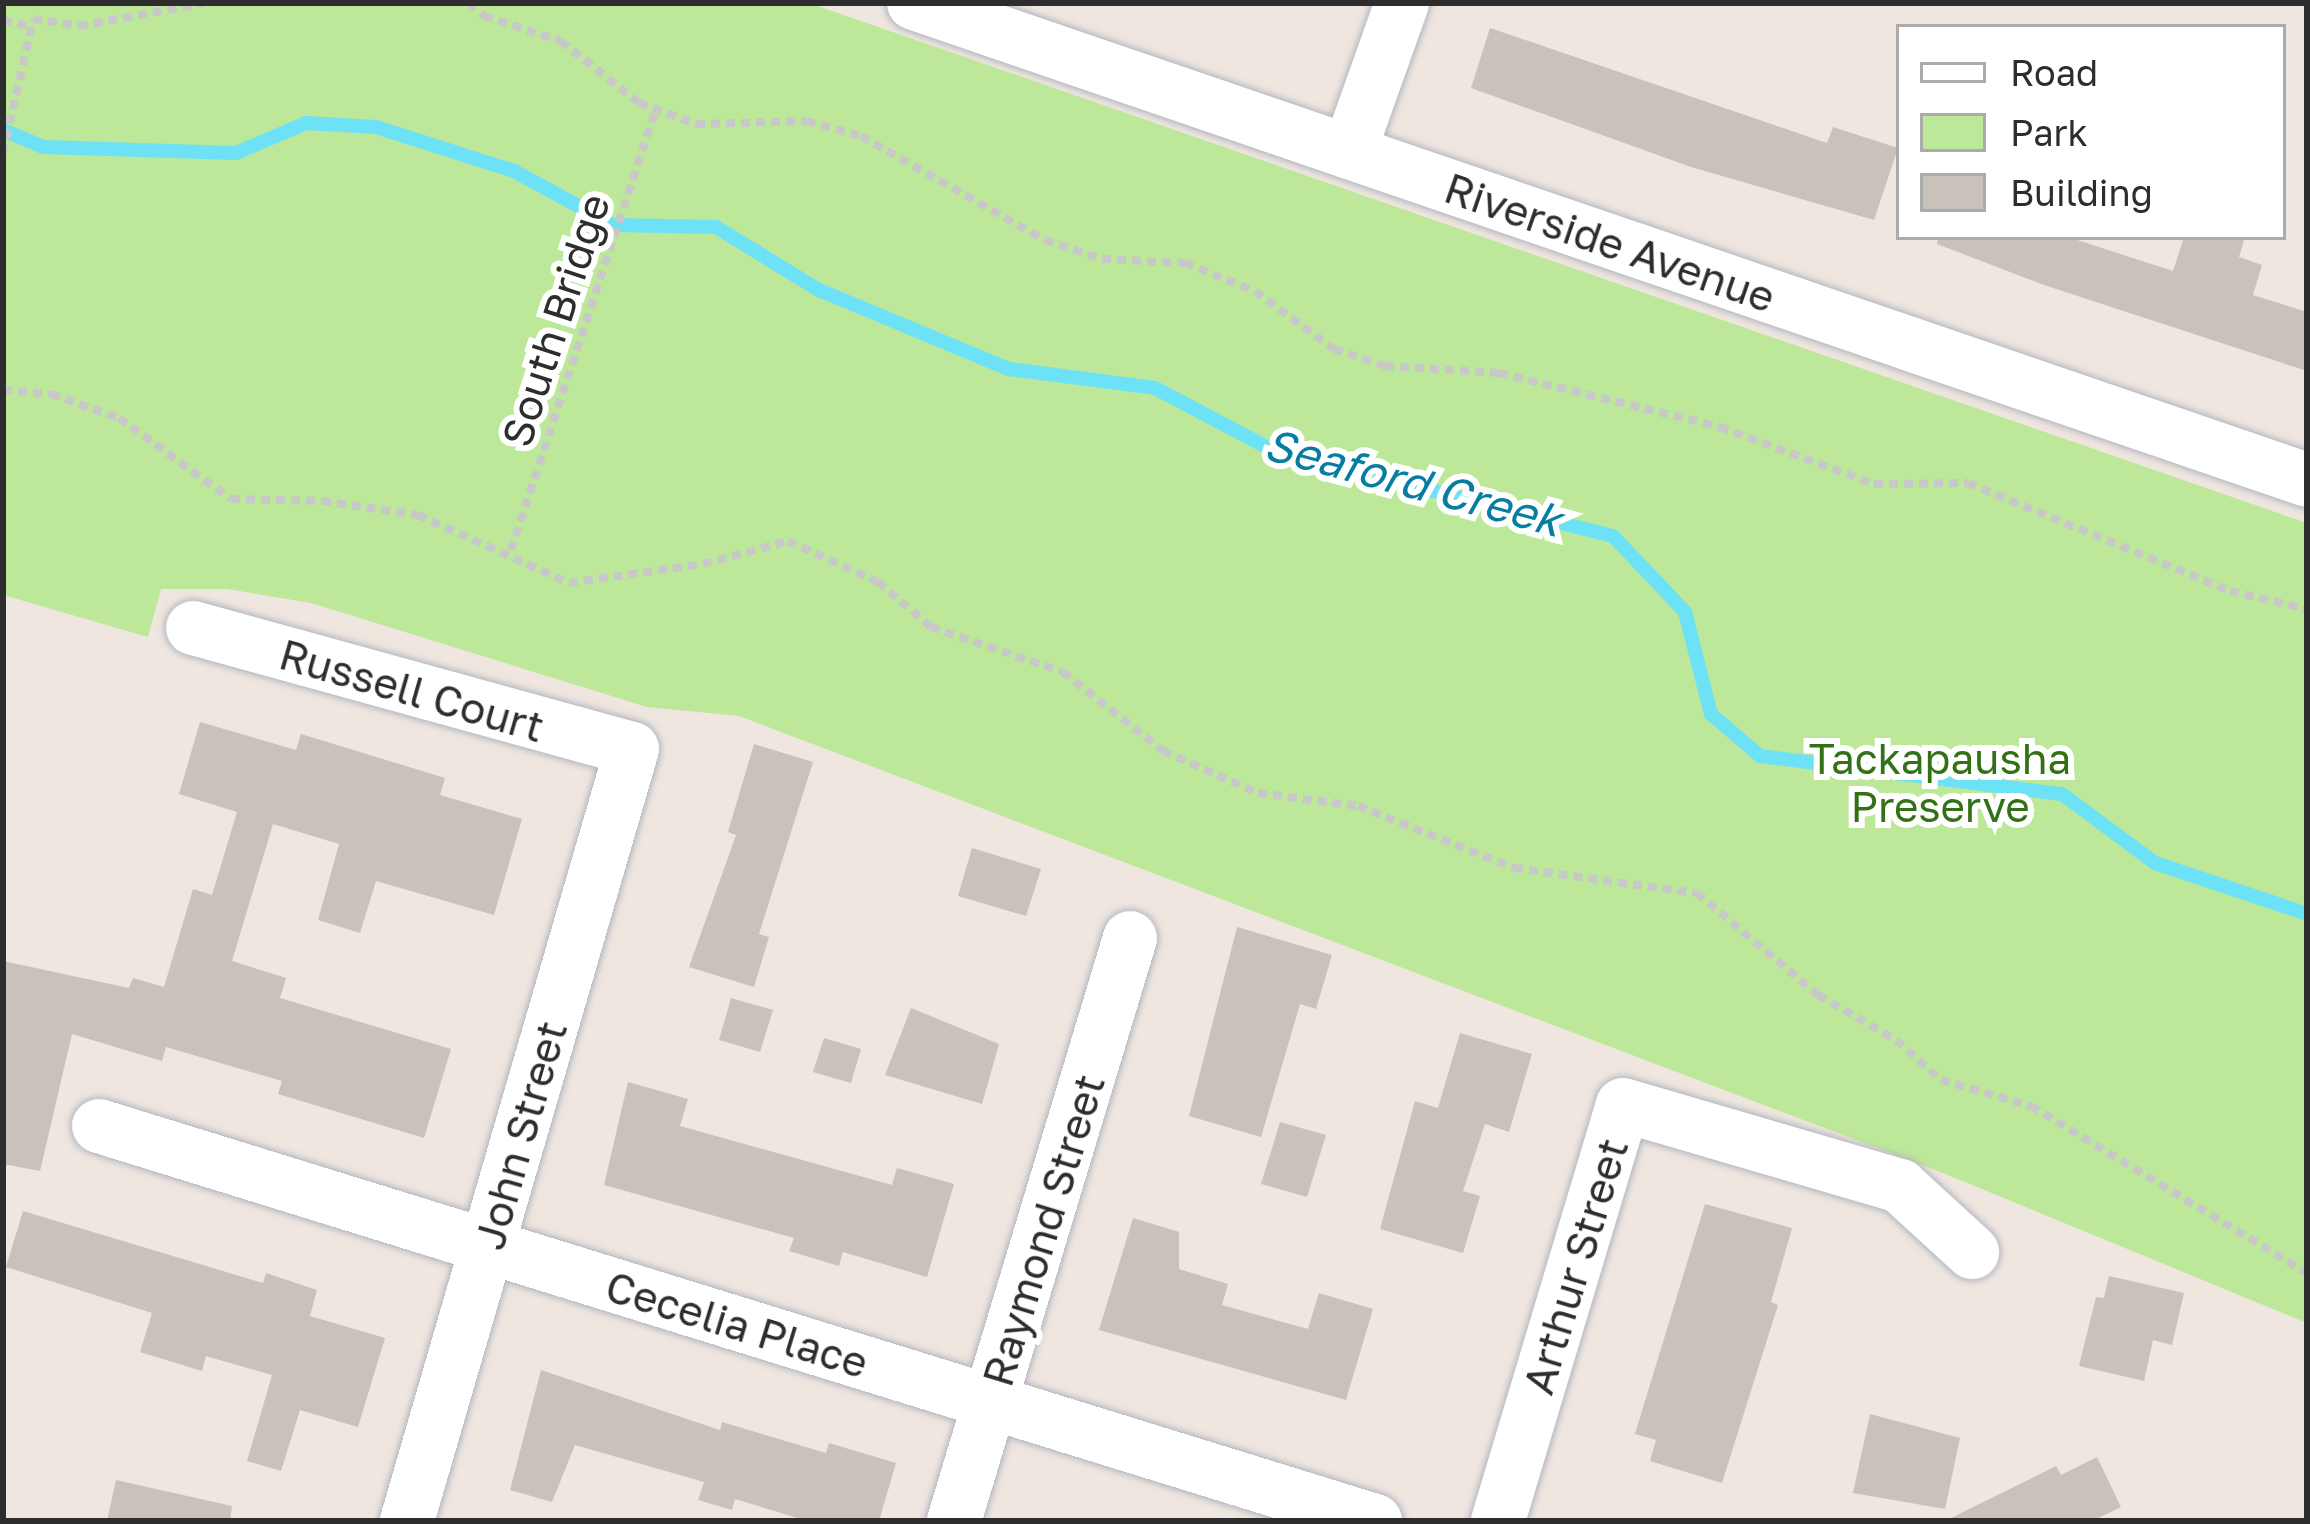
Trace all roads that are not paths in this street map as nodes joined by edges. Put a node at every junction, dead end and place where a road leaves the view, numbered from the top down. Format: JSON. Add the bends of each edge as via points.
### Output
{"nodes":[{"id":1,"x":914,"y":3,"type":"edge"},
{"id":2,"x":1402,"y":3,"type":"edge"},
{"id":3,"x":1349,"y":152,"type":"junction"},
{"id":4,"x":2307,"y":480,"type":"edge"},
{"id":5,"x":194,"y":628,"type":"dead end"},
{"id":6,"x":632,"y":749,"type":"joint"},
{"id":7,"x":1130,"y":938,"type":"dead end"},
{"id":8,"x":99,"y":1126,"type":"dead end"},
{"id":9,"x":488,"y":1247,"type":"junction"},
{"id":10,"x":1972,"y":1252,"type":"dead end"},
{"id":11,"x":992,"y":1402,"type":"junction"},
{"id":12,"x":407,"y":1521,"type":"edge"},
{"id":13,"x":954,"y":1521,"type":"edge"},
{"id":14,"x":1375,"y":1521,"type":"edge"},
{"id":15,"x":1498,"y":1521,"type":"edge"}],
"edges":[{"from":1,"to":3,"type":"street","name":"Riverside Avenue"},
{"from":2,"to":3,"type":"street"},
{"from":3,"to":4,"type":"street","name":"Riverside Avenue"},
{"from":5,"to":6,"type":"street","name":"Russell Court"},
{"from":6,"to":9,"type":"street","name":"John Street"},
{"from":7,"to":11,"type":"street","name":"Raymond Street"},
{"from":8,"to":9,"type":"street","name":"Cecelia Place"},
{"from":9,"to":11,"type":"street","name":"Cecelia Place"},
{"from":9,"to":12,"type":"street","name":"John Street"},
{"from":10,"to":15,"type":"street","name":"Arthur Street","via":[[1900,1186],[1623,1105]]},
{"from":11,"to":13,"type":"street","name":"Raymond Street"},
{"from":11,"to":14,"type":"street","name":"Cecelia Place"}]}
